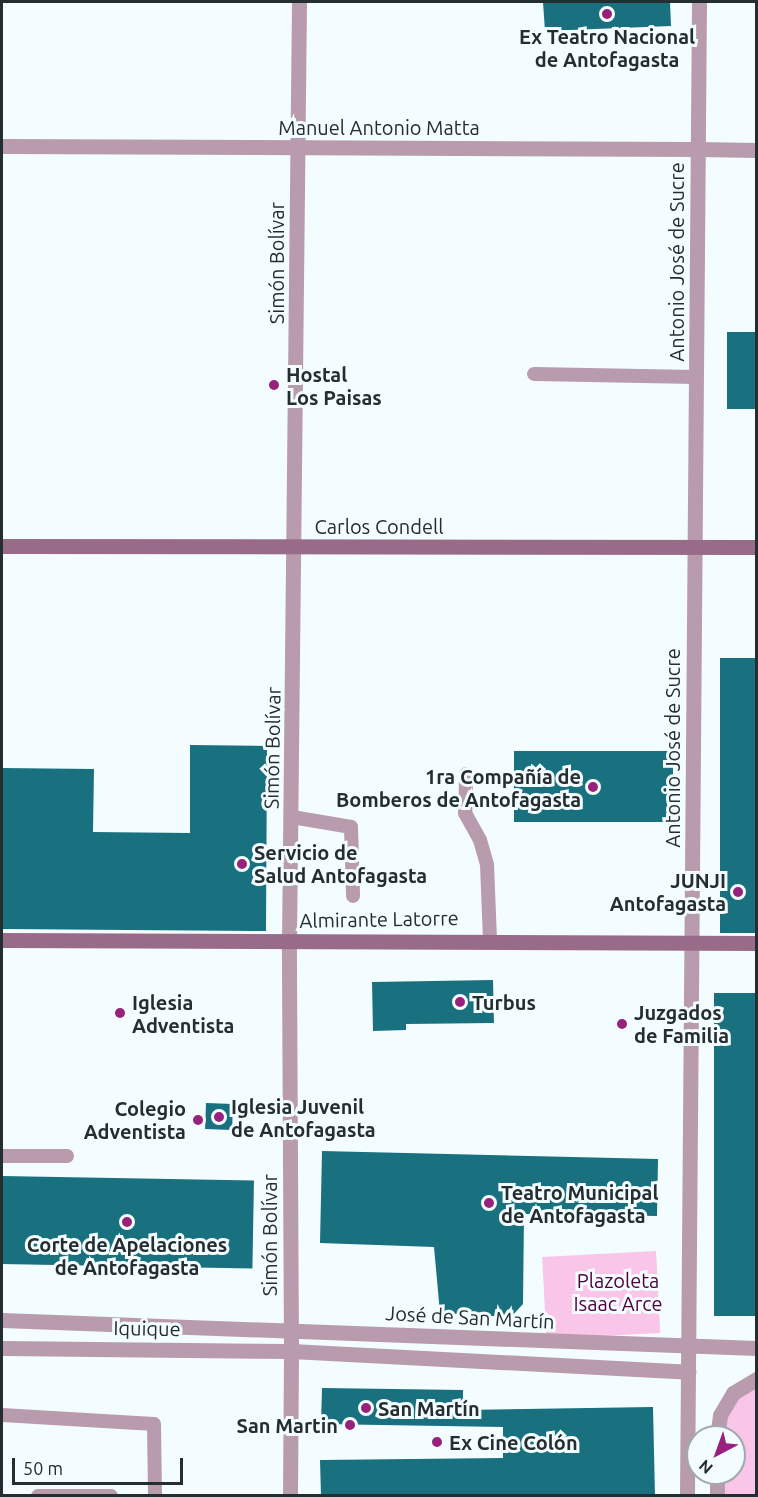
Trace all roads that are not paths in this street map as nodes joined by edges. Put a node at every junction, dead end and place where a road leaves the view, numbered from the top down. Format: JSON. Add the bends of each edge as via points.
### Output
{"nodes":[{"id":1,"x":299,"y":2,"type":"edge"},
{"id":2,"x":699,"y":2,"type":"edge"},
{"id":3,"x":2,"y":146,"type":"edge"},
{"id":4,"x":297,"y":148,"type":"junction"},
{"id":5,"x":698,"y":149,"type":"junction"},
{"id":6,"x":756,"y":150,"type":"edge"},
{"id":7,"x":534,"y":374,"type":"dead end"},
{"id":8,"x":696,"y":377,"type":"junction"},
{"id":9,"x":2,"y":546,"type":"edge"},
{"id":10,"x":296,"y":547,"type":"junction"},
{"id":11,"x":695,"y":547,"type":"junction"},
{"id":12,"x":756,"y":547,"type":"edge"},
{"id":13,"x":466,"y":774,"type":"dead end"},
{"id":14,"x":292,"y":817,"type":"junction"},
{"id":15,"x":354,"y":896,"type":"dead end"},
{"id":16,"x":490,"y":939,"type":"junction"},
{"id":17,"x":2,"y":940,"type":"edge"},
{"id":18,"x":289,"y":941,"type":"junction"},
{"id":19,"x":691,"y":942,"type":"junction"},
{"id":20,"x":756,"y":943,"type":"edge"},
{"id":21,"x":2,"y":1156,"type":"edge"},
{"id":22,"x":67,"y":1156,"type":"dead end"},
{"id":23,"x":2,"y":1320,"type":"edge"},
{"id":24,"x":290,"y":1328,"type":"junction"},
{"id":25,"x":688,"y":1346,"type":"junction"},
{"id":26,"x":2,"y":1348,"type":"edge"},
{"id":27,"x":756,"y":1348,"type":"edge"},
{"id":28,"x":291,"y":1351,"type":"junction"},
{"id":29,"x":688,"y":1372,"type":"junction"},
{"id":30,"x":756,"y":1379,"type":"edge"},
{"id":31,"x":2,"y":1415,"type":"edge"},
{"id":32,"x":719,"y":1425,"type":"edge"},
{"id":33,"x":38,"y":1496,"type":"edge"},
{"id":34,"x":111,"y":1496,"type":"edge"},
{"id":35,"x":155,"y":1496,"type":"edge"},
{"id":36,"x":290,"y":1496,"type":"edge"},
{"id":37,"x":687,"y":1496,"type":"edge"}],
"edges":[{"from":1,"to":4,"type":"street","name":"Simón Bolívar"},
{"from":2,"to":5,"type":"street","name":"Antonio José de Sucre"},
{"from":3,"to":4,"type":"street","name":"Manuel Antonio Matta"},
{"from":4,"to":5,"type":"street","name":"Manuel Antonio Matta"},
{"from":4,"to":10,"type":"street","name":"Simón Bolívar"},
{"from":5,"to":6,"type":"street","name":"Manuel Antonio Matta"},
{"from":5,"to":8,"type":"street","name":"Antonio José de Sucre"},
{"from":7,"to":8,"type":"lane"},
{"from":8,"to":11,"type":"street","name":"Antonio José de Sucre"},
{"from":9,"to":10,"type":"main road","name":"Carlos Condell"},
{"from":10,"to":11,"type":"main road","name":"Carlos Condell"},
{"from":10,"to":14,"type":"street","name":"Simón Bolívar"},
{"from":11,"to":12,"type":"main road","name":"Carlos Condell"},
{"from":11,"to":19,"type":"street","name":"Antonio José de Sucre"},
{"from":13,"to":16,"type":"lane","via":[[465,813],[480,840],[487,865]]},
{"from":14,"to":15,"type":"lane","via":[[351,827]]},
{"from":14,"to":18,"type":"street","name":"Simón Bolívar"},
{"from":16,"to":18,"type":"main road","name":"Almirante Latorre"},
{"from":16,"to":19,"type":"main road","name":"Almirante Latorre"},
{"from":17,"to":18,"type":"main road","name":"Almirante Latorre"},
{"from":18,"to":24,"type":"street","name":"Simón Bolívar"},
{"from":19,"to":20,"type":"main road","name":"Almirante Latorre"},
{"from":19,"to":25,"type":"street","name":"Antonio José de Sucre"},
{"from":21,"to":22,"type":"lane"},
{"from":23,"to":24,"type":"street","name":"Iquique"},
{"from":24,"to":25,"type":"street","name":"José de San Martín","via":[[522,1342]]},
{"from":24,"to":28,"type":"street","name":"Simón Bolívar"},
{"from":25,"to":27,"type":"street","name":"José de San Martín"},
{"from":25,"to":29,"type":"street","name":"Antonio José de Sucre"},
{"from":26,"to":28,"type":"street","name":"Iquique"},
{"from":28,"to":29,"type":"street"},
{"from":28,"to":36,"type":"street","name":"Simón Bolívar"},
{"from":29,"to":37,"type":"street","name":"Antonio José de Sucre"},
{"from":30,"to":32,"type":"street","via":[[733,1392]]},
{"from":31,"to":35,"type":"lane","via":[[154,1424]]},
{"from":33,"to":34,"type":"lane"}]}
